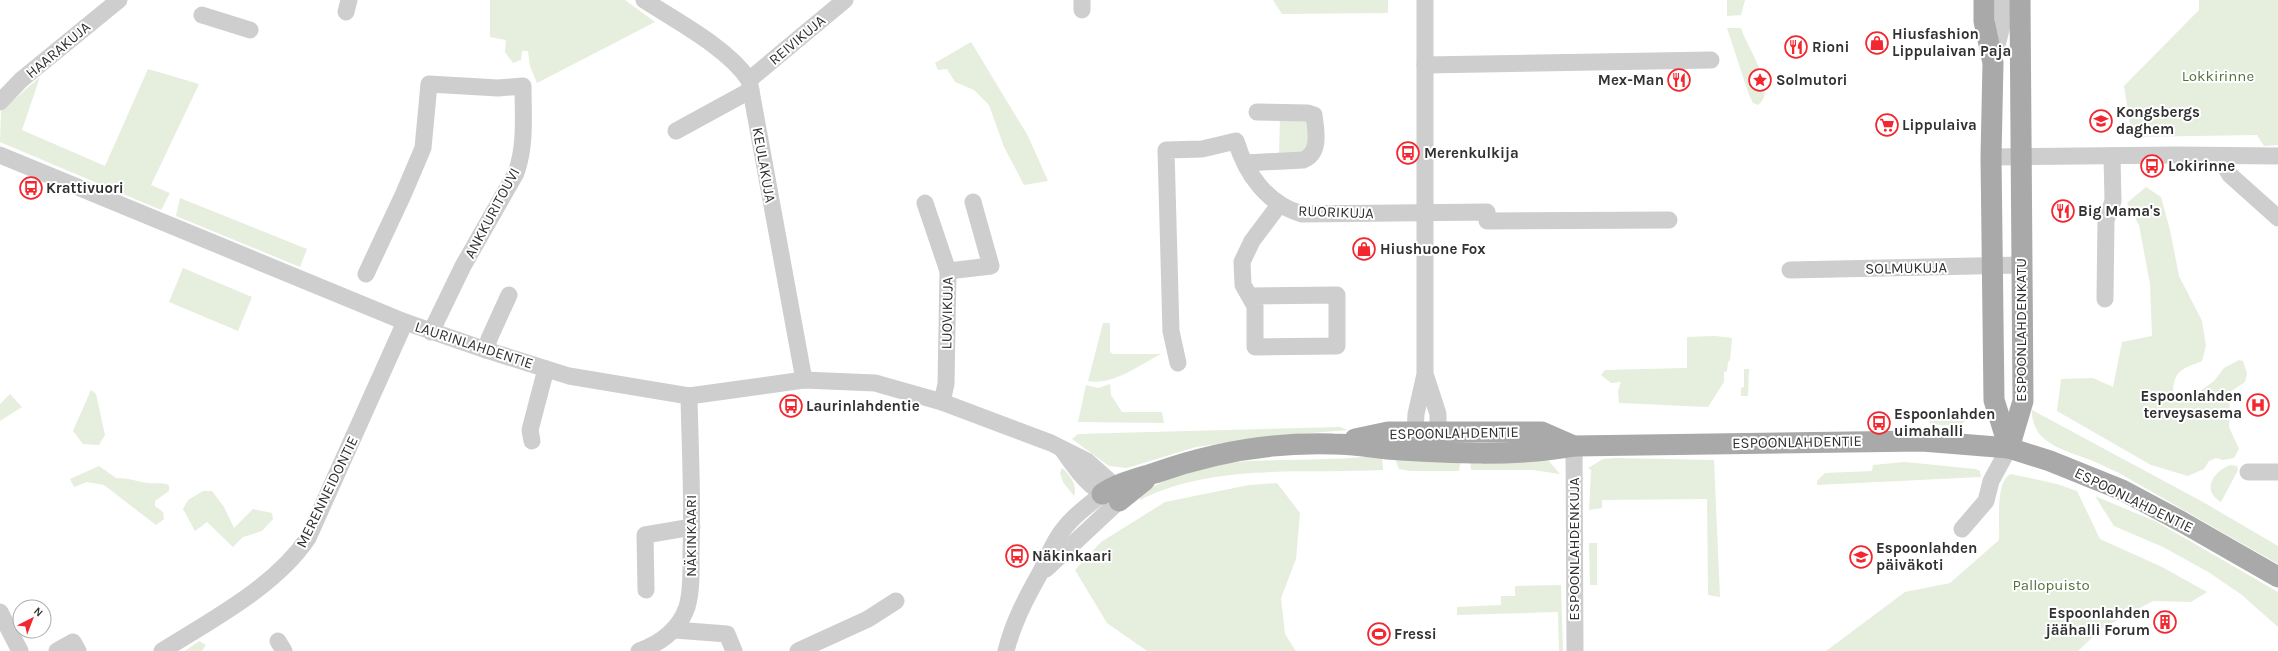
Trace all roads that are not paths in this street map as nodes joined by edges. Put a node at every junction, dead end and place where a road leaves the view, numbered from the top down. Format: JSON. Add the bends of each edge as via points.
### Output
{"nodes":[{"id":1,"x":119,"y":0,"type":"edge"},
{"id":2,"x":644,"y":0,"type":"edge"},
{"id":3,"x":844,"y":0,"type":"edge"},
{"id":4,"x":1425,"y":0,"type":"edge"},
{"id":5,"x":1984,"y":0,"type":"edge"},
{"id":6,"x":2003,"y":0,"type":"edge"},
{"id":7,"x":2020,"y":0,"type":"edge"},
{"id":8,"x":202,"y":15,"type":"dead end"},
{"id":9,"x":2003,"y":22,"type":"junction"},
{"id":10,"x":250,"y":30,"type":"dead end"},
{"id":11,"x":1711,"y":60,"type":"dead end"},
{"id":12,"x":1993,"y":63,"type":"junction"},
{"id":13,"x":1425,"y":65,"type":"junction"},
{"id":14,"x":2020,"y":66,"type":"junction"},
{"id":15,"x":750,"y":85,"type":"junction"},
{"id":16,"x":0,"y":102,"type":"edge"},
{"id":17,"x":1257,"y":112,"type":"dead end"},
{"id":18,"x":676,"y":131,"type":"dead end"},
{"id":19,"x":0,"y":155,"type":"edge"},
{"id":20,"x":2112,"y":156,"type":"junction"},
{"id":21,"x":2219,"y":156,"type":"junction"},
{"id":22,"x":2278,"y":156,"type":"edge"},
{"id":23,"x":2020,"y":157,"type":"junction"},
{"id":24,"x":1991,"y":158,"type":"junction"},
{"id":25,"x":1245,"y":163,"type":"junction"},
{"id":26,"x":973,"y":202,"type":"dead end"},
{"id":27,"x":925,"y":203,"type":"dead end"},
{"id":28,"x":1279,"y":205,"type":"junction"},
{"id":29,"x":2276,"y":213,"type":"edge"},
{"id":30,"x":1425,"y":214,"type":"junction"},
{"id":31,"x":1669,"y":220,"type":"dead end"},
{"id":32,"x":2021,"y":265,"type":"junction"},
{"id":33,"x":1993,"y":266,"type":"junction"},
{"id":34,"x":1790,"y":270,"type":"dead end"},
{"id":35,"x":948,"y":271,"type":"junction"},
{"id":36,"x":366,"y":274,"type":"dead end"},
{"id":37,"x":509,"y":295,"type":"dead end"},
{"id":38,"x":1250,"y":296,"type":"junction"},
{"id":39,"x":2106,"y":299,"type":"dead end"},
{"id":40,"x":405,"y":322,"type":"junction"},
{"id":41,"x":431,"y":332,"type":"junction"},
{"id":42,"x":486,"y":350,"type":"junction"},
{"id":43,"x":1178,"y":363,"type":"dead end"},
{"id":44,"x":546,"y":369,"type":"junction"},
{"id":45,"x":1425,"y":374,"type":"junction"},
{"id":46,"x":804,"y":380,"type":"junction"},
{"id":47,"x":689,"y":396,"type":"junction"},
{"id":48,"x":942,"y":402,"type":"junction"},
{"id":49,"x":1416,"y":432,"type":"junction"},
{"id":50,"x":532,"y":441,"type":"dead end"},
{"id":51,"x":1433,"y":441,"type":"junction"},
{"id":52,"x":1333,"y":444,"type":"junction"},
{"id":53,"x":1574,"y":446,"type":"junction"},
{"id":54,"x":2009,"y":448,"type":"junction"},
{"id":55,"x":2248,"y":472,"type":"dead end"},
{"id":56,"x":2278,"y":472,"type":"edge"},
{"id":57,"x":1112,"y":494,"type":"junction"},
{"id":58,"x":692,"y":527,"type":"junction"},
{"id":59,"x":1962,"y":529,"type":"dead end"},
{"id":60,"x":2278,"y":577,"type":"edge"},
{"id":61,"x":646,"y":590,"type":"dead end"},
{"id":62,"x":896,"y":601,"type":"dead end"},
{"id":63,"x":0,"y":612,"type":"edge"},
{"id":64,"x":675,"y":630,"type":"junction"},
{"id":65,"x":20,"y":651,"type":"edge"},
{"id":66,"x":57,"y":651,"type":"edge"},
{"id":67,"x":78,"y":651,"type":"edge"},
{"id":68,"x":162,"y":651,"type":"edge"},
{"id":69,"x":639,"y":651,"type":"edge"},
{"id":70,"x":734,"y":651,"type":"edge"},
{"id":71,"x":798,"y":651,"type":"edge"},
{"id":72,"x":1006,"y":651,"type":"edge"},
{"id":73,"x":1575,"y":651,"type":"edge"}],
"edges":[{"from":1,"to":16,"type":"street","name":"HAARAKUJA","via":[[21,80]]},
{"from":2,"to":15,"type":"street","name":"KEULAKUJA","via":[[725,54],[740,67]]},
{"from":3,"to":15,"type":"street","name":"REIVIKUJA"},
{"from":4,"to":13,"type":"street"},
{"from":5,"to":12,"type":"main road","name":"ESPOONLAHDENKATU","via":[[1984,21]]},
{"from":6,"to":9,"type":"street"},
{"from":7,"to":14,"type":"main road","name":"ESPOONLAHDENKATU"},
{"from":8,"to":10,"type":"street"},
{"from":9,"to":12,"type":"street"},
{"from":9,"to":14,"type":"street"},
{"from":11,"to":13,"type":"street"},
{"from":12,"to":24,"type":"main road","name":"ESPOONLAHDENKATU"},
{"from":13,"to":30,"type":"street"},
{"from":14,"to":23,"type":"main road","name":"ESPOONLAHDENKATU"},
{"from":15,"to":18,"type":"street","name":"REIVIKUJA"},
{"from":15,"to":46,"type":"street","name":"KEULAKUJA"},
{"from":17,"to":25,"type":"street","via":[[1314,115],[1315,151],[1311,157],[1303,160]]},
{"from":19,"to":40,"type":"street","name":"LAURINLAHDENTIE"},
{"from":20,"to":21,"type":"street"},
{"from":20,"to":23,"type":"street"},
{"from":20,"to":39,"type":"street","via":[[2113,201],[2106,220]]},
{"from":21,"to":22,"type":"street"},
{"from":21,"to":29,"type":"street","via":[[2230,175]]},
{"from":23,"to":24,"type":"street"},
{"from":23,"to":32,"type":"main road","name":"ESPOONLAHDENKATU"},
{"from":24,"to":33,"type":"main road","name":"ESPOONLAHDENKATU"},
{"from":25,"to":28,"type":"street","name":"RUORIKUJA","via":[[1266,194]]},
{"from":25,"to":43,"type":"street","name":"RUORIKUJA","via":[[1236,141],[1202,149],[1166,150],[1171,331]]},
{"from":26,"to":35,"type":"street","via":[[991,266]]},
{"from":27,"to":35,"type":"street","name":"LUOVIKUJA"},
{"from":28,"to":30,"type":"street","name":"RUORIKUJA","via":[[1302,214]]},
{"from":28,"to":38,"type":"street","via":[[1252,241],[1242,262],[1243,285]]},
{"from":30,"to":31,"type":"street","name":"RUORIKUJA","via":[[1487,212],[1487,221]]},
{"from":30,"to":45,"type":"street"},
{"from":32,"to":33,"type":"street","name":"SOLMUKUJA"},
{"from":32,"to":54,"type":"main road","name":"ESPOONLAHDENKATU","via":[[2023,401]]},
{"from":33,"to":34,"type":"street","name":"SOLMUKUJA"},
{"from":33,"to":54,"type":"main road","name":"ESPOONLAHDENKATU","via":[[1994,400]]},
{"from":35,"to":48,"type":"street","name":"LUOVIKUJA","via":[[946,384]]},
{"from":36,"to":41,"type":"street","name":"ANKKURITOUVI","via":[[423,148],[429,84],[498,88],[523,86],[524,134],[516,172],[463,266]]},
{"from":37,"to":42,"type":"street"},
{"from":38,"to":38,"type":"street","via":[[1337,295],[1337,346],[1255,347],[1255,306]]},
{"from":40,"to":41,"type":"street","name":"LAURINLAHDENTIE"},
{"from":40,"to":68,"type":"street","name":"MERENNEIDONTIE","via":[[308,538],[297,555],[286,567],[229,609]]},
{"from":41,"to":42,"type":"street","name":"LAURINLAHDENTIE"},
{"from":42,"to":44,"type":"street","name":"LAURINLAHDENTIE"},
{"from":44,"to":47,"type":"street","name":"LAURINLAHDENTIE","via":[[569,376]]},
{"from":44,"to":50,"type":"street","via":[[530,430]]},
{"from":45,"to":49,"type":"street","via":[[1416,414]]},
{"from":45,"to":51,"type":"street","via":[[1438,414]]},
{"from":46,"to":47,"type":"street","name":"LAURINLAHDENTIE"},
{"from":46,"to":48,"type":"street","name":"LAURINLAHDENTIE","via":[[875,383]]},
{"from":47,"to":58,"type":"street","name":"NÄKINKAARI"},
{"from":48,"to":57,"type":"street","name":"LAURINLAHDENTIE","via":[[1044,440],[1087,461]]},
{"from":49,"to":51,"type":"main road","name":"ESPOONLAHDENTIE"},
{"from":49,"to":52,"type":"main road","name":"ESPOONLAHDENTIE","via":[[1388,432]]},
{"from":51,"to":52,"type":"main road","name":"ESPOONLAHDENTIE"},
{"from":51,"to":53,"type":"main road","name":"ESPOONLAHDENTIE","via":[[1542,452]]},
{"from":52,"to":57,"type":"main road","name":"ESPOONLAHDENTIE","via":[[1231,452],[1185,461],[1153,473]]},
{"from":53,"to":54,"type":"main road","name":"ESPOONLAHDENTIE","via":[[1922,441]]},
{"from":53,"to":73,"type":"street","name":"ESPOONLAHDENKUJA"},
{"from":54,"to":59,"type":"street","via":[[1991,481],[1986,501]]},
{"from":54,"to":60,"type":"main road","name":"ESPOONLAHDENTIE","via":[[2050,461],[2122,490]]},
{"from":55,"to":56,"type":"street"},
{"from":57,"to":72,"type":"street","name":"ESPOONLAHDENTIE","via":[[1079,512],[1058,536],[1024,600]]},
{"from":58,"to":61,"type":"street","via":[[645,535]]},
{"from":58,"to":64,"type":"street","name":"NÄKINKAARI","via":[[690,590],[686,608]]},
{"from":62,"to":71,"type":"street","via":[[868,619]]},
{"from":63,"to":65,"type":"street"},
{"from":64,"to":69,"type":"street","name":"NÄKINKAARI","via":[[665,639]]},
{"from":64,"to":70,"type":"street","via":[[727,634]]},
{"from":66,"to":67,"type":"street","via":[[73,642]]}]}
